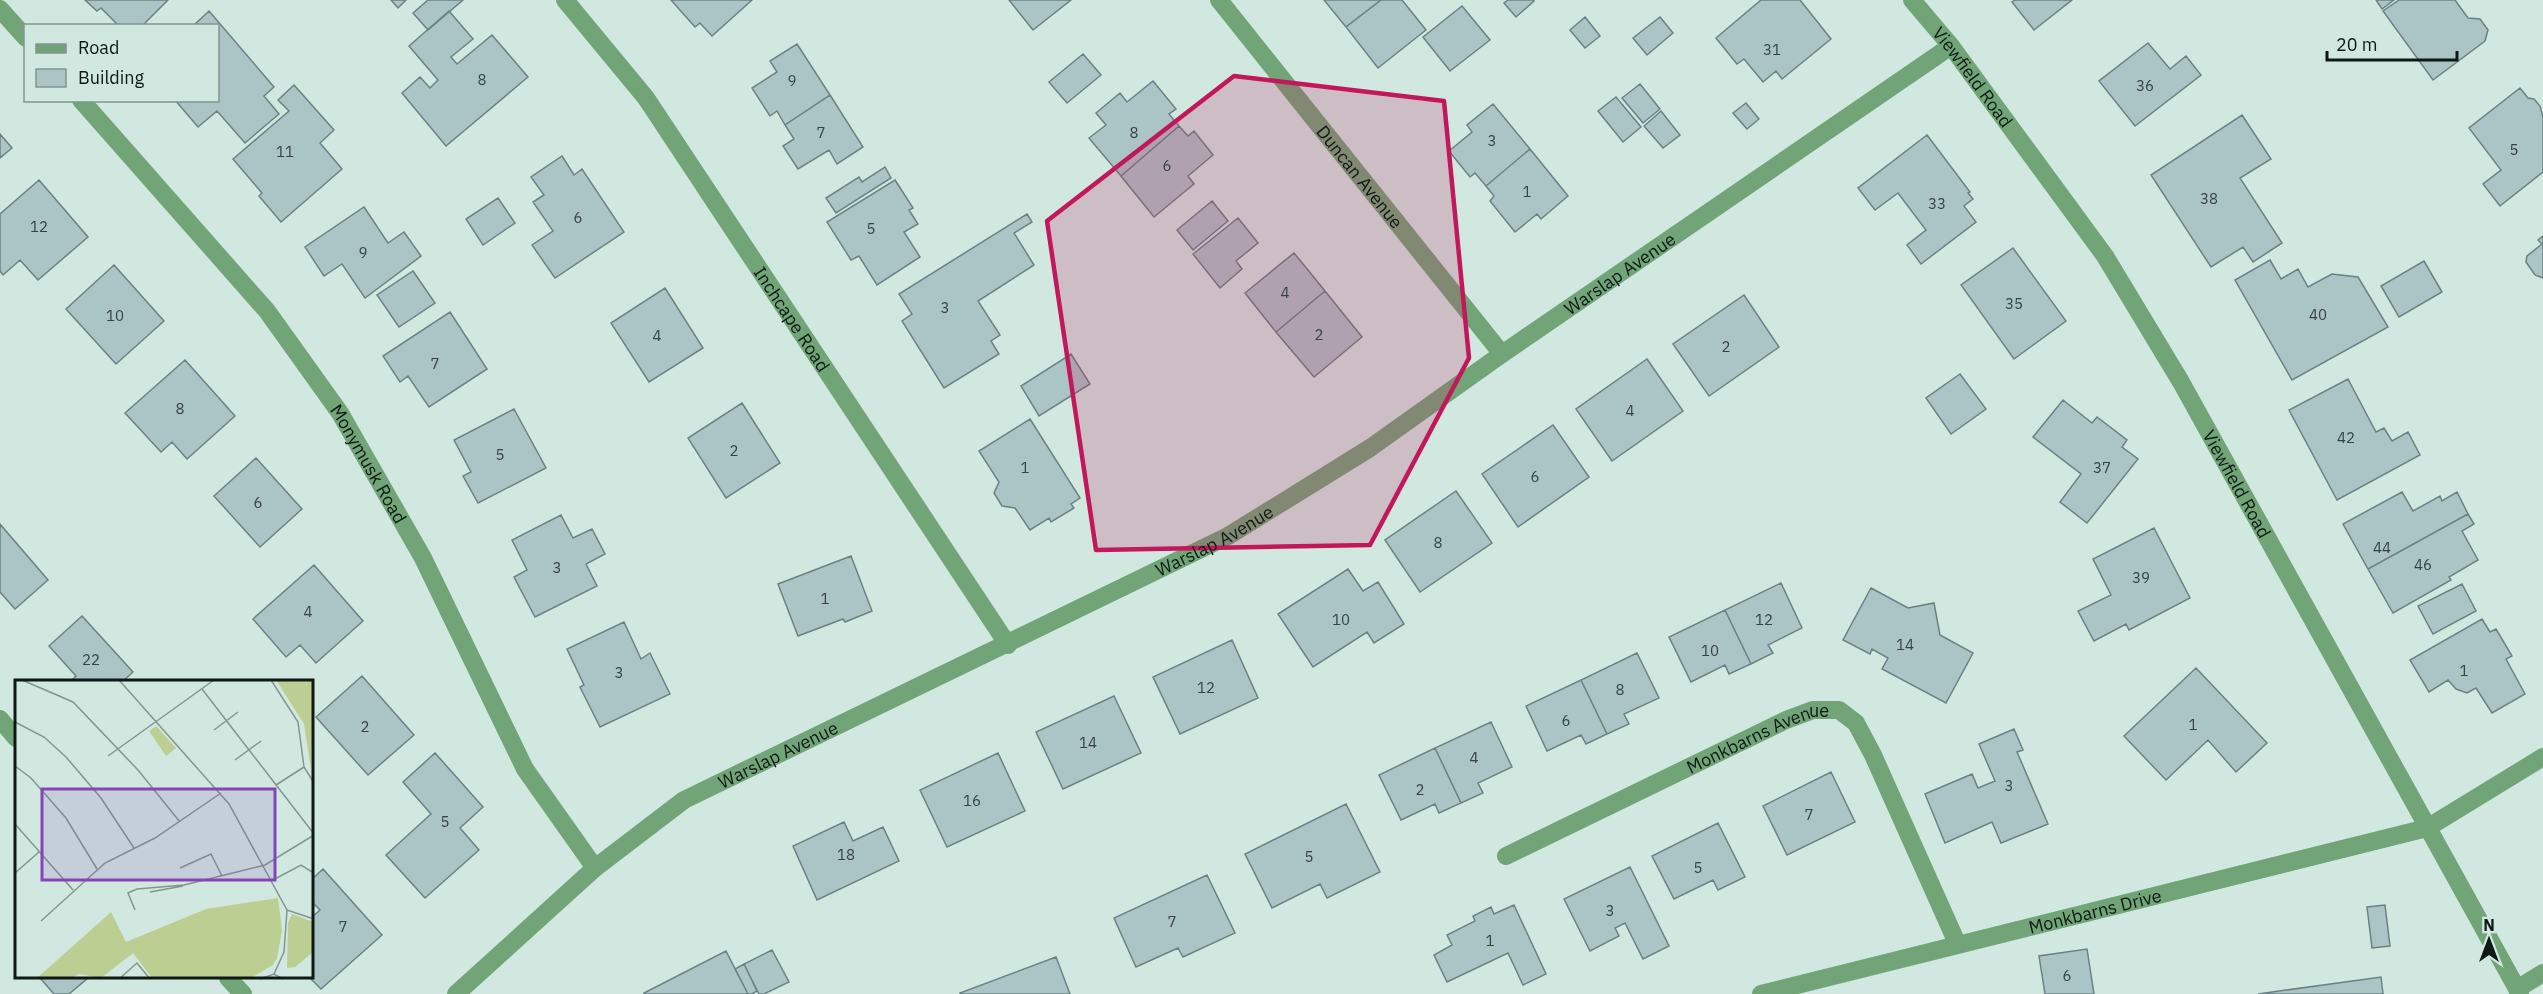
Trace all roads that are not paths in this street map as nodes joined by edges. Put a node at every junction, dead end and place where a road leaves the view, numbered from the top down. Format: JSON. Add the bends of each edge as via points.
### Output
{"nodes":[{"id":1,"x":565,"y":0,"type":"edge"},
{"id":2,"x":1219,"y":0,"type":"edge"},
{"id":3,"x":1912,"y":0,"type":"edge"},
{"id":4,"x":0,"y":9,"type":"edge"},
{"id":5,"x":24,"y":36,"type":"edge"},
{"id":6,"x":1951,"y":45,"type":"junction"},
{"id":7,"x":83,"y":102,"type":"edge"},
{"id":8,"x":1502,"y":354,"type":"junction"},
{"id":9,"x":1008,"y":645,"type":"junction"},
{"id":10,"x":0,"y":719,"type":"edge"},
{"id":11,"x":15,"y":737,"type":"edge"},
{"id":12,"x":2543,"y":757,"type":"edge"},
{"id":13,"x":2427,"y":828,"type":"junction"},
{"id":14,"x":1506,"y":856,"type":"dead end"},
{"id":15,"x":595,"y":868,"type":"junction"},
{"id":16,"x":1957,"y":943,"type":"junction"},
{"id":17,"x":2543,"y":973,"type":"edge"},
{"id":18,"x":229,"y":979,"type":"edge"},
{"id":19,"x":2519,"y":992,"type":"edge"},
{"id":20,"x":243,"y":994,"type":"edge"},
{"id":21,"x":456,"y":994,"type":"edge"},
{"id":22,"x":1761,"y":994,"type":"edge"}],
"edges":[{"from":1,"to":9,"type":"street","name":"Inchcape Road","via":[[646,98]]},
{"from":2,"to":8,"type":"street","name":"Duncan Avenue"},
{"from":3,"to":6,"type":"street","name":"Viewfield Road"},
{"from":4,"to":5,"type":"street"},
{"from":6,"to":8,"type":"street","name":"Warslap Avenue"},
{"from":6,"to":13,"type":"street","name":"Viewfield Road","via":[[2105,256],[2181,382]]},
{"from":7,"to":15,"type":"street","name":"Monymusk Road","via":[[267,311],[340,413],[423,558],[525,769]]},
{"from":8,"to":9,"type":"street","name":"Warslap Avenue","via":[[1370,448],[1227,536]]},
{"from":9,"to":15,"type":"street","name":"Warslap Avenue","via":[[684,800]]},
{"from":10,"to":11,"type":"street"},
{"from":12,"to":13,"type":"street","name":"Monkbarns Drive"},
{"from":13,"to":16,"type":"street","name":"Monkbarns Drive"},
{"from":13,"to":19,"type":"street","name":"Viewfield Road"},
{"from":14,"to":16,"type":"street","name":"Monkbarns Avenue","via":[[1786,720],[1813,710],[1839,710],[1856,723],[1873,755]]},
{"from":15,"to":21,"type":"street","name":"Warslap Avenue"},
{"from":16,"to":22,"type":"street","name":"Monkbarns Drive"},
{"from":17,"to":19,"type":"street"},
{"from":18,"to":20,"type":"street"}]}
